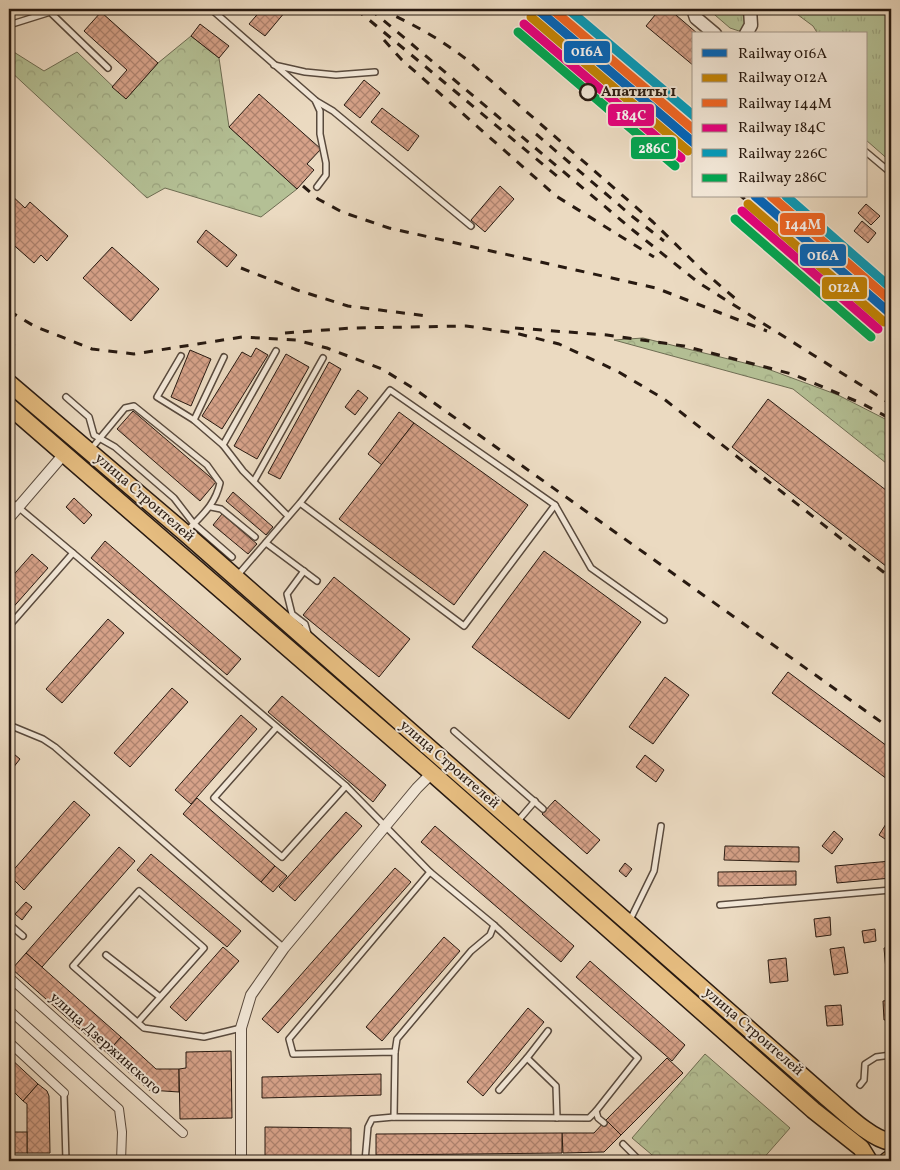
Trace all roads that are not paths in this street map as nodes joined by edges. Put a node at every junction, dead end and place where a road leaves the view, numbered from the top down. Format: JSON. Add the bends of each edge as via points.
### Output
{"nodes":[{"id":1,"x":60,"y":9,"type":"edge"},
{"id":2,"x":211,"y":9,"type":"edge"},
{"id":3,"x":693,"y":9,"type":"edge"},
{"id":4,"x":750,"y":9,"type":"edge"},
{"id":5,"x":50,"y":12,"type":"junction"},
{"id":6,"x":9,"y":25,"type":"edge"},
{"id":7,"x":713,"y":32,"type":"edge"},
{"id":8,"x":747,"y":32,"type":"edge"},
{"id":9,"x":274,"y":64,"type":"junction"},
{"id":10,"x":108,"y":68,"type":"dead end"},
{"id":11,"x":375,"y":72,"type":"dead end"},
{"id":12,"x":315,"y":100,"type":"junction"},
{"id":13,"x":868,"y":154,"type":"edge"},
{"id":14,"x":891,"y":173,"type":"edge"},
{"id":15,"x":317,"y":187,"type":"dead end"},
{"id":16,"x":472,"y":226,"type":"dead end"},
{"id":17,"x":276,"y":351,"type":"dead end"},
{"id":18,"x":180,"y":356,"type":"dead end"},
{"id":19,"x":224,"y":357,"type":"dead end"},
{"id":20,"x":323,"y":358,"type":"dead end"},
{"id":21,"x":9,"y":383,"type":"edge"},
{"id":22,"x":66,"y":397,"type":"dead end"},
{"id":23,"x":9,"y":406,"type":"edge"},
{"id":24,"x":194,"y":420,"type":"junction"},
{"id":25,"x":101,"y":437,"type":"junction"},
{"id":26,"x":83,"y":445,"type":"junction"},
{"id":27,"x":223,"y":445,"type":"junction"},
{"id":28,"x":64,"y":454,"type":"junction"},
{"id":29,"x":254,"y":481,"type":"junction"},
{"id":30,"x":9,"y":501,"type":"edge"},
{"id":31,"x":300,"y":503,"type":"junction"},
{"id":32,"x":555,"y":505,"type":"junction"},
{"id":33,"x":18,"y":507,"type":"junction"},
{"id":34,"x":211,"y":507,"type":"junction"},
{"id":35,"x":288,"y":516,"type":"junction"},
{"id":36,"x":9,"y":518,"type":"edge"},
{"id":37,"x":189,"y":529,"type":"junction"},
{"id":38,"x":255,"y":537,"type":"dead end"},
{"id":39,"x":266,"y":543,"type":"junction"},
{"id":40,"x":73,"y":553,"type":"junction"},
{"id":41,"x":232,"y":557,"type":"dead end"},
{"id":42,"x":304,"y":571,"type":"junction"},
{"id":43,"x":235,"y":579,"type":"junction"},
{"id":44,"x":317,"y":581,"type":"dead end"},
{"id":45,"x":223,"y":593,"type":"junction"},
{"id":46,"x":664,"y":620,"type":"dead end"},
{"id":47,"x":9,"y":626,"type":"edge"},
{"id":48,"x":313,"y":646,"type":"junction"},
{"id":49,"x":9,"y":725,"type":"edge"},
{"id":50,"x":276,"y":728,"type":"junction"},
{"id":51,"x":454,"y":731,"type":"dead end"},
{"id":52,"x":443,"y":760,"type":"junction"},
{"id":53,"x":432,"y":772,"type":"junction"},
{"id":54,"x":346,"y":786,"type":"junction"},
{"id":55,"x":535,"y":801,"type":"junction"},
{"id":56,"x":543,"y":809,"type":"dead end"},
{"id":57,"x":516,"y":823,"type":"junction"},
{"id":58,"x":661,"y":826,"type":"dead end"},
{"id":59,"x":386,"y":827,"type":"junction"},
{"id":60,"x":430,"y":872,"type":"junction"},
{"id":61,"x":587,"y":886,"type":"junction"},
{"id":62,"x":891,"y":890,"type":"edge"},
{"id":63,"x":575,"y":900,"type":"junction"},
{"id":64,"x":720,"y":905,"type":"dead end"},
{"id":65,"x":9,"y":924,"type":"edge"},
{"id":66,"x":494,"y":925,"type":"junction"},
{"id":67,"x":632,"y":926,"type":"junction"},
{"id":68,"x":23,"y":936,"type":"dead end"},
{"id":69,"x":623,"y":942,"type":"junction"},
{"id":70,"x":284,"y":948,"type":"junction"},
{"id":71,"x":106,"y":955,"type":"dead end"},
{"id":72,"x":9,"y":977,"type":"edge"},
{"id":73,"x":160,"y":997,"type":"junction"},
{"id":74,"x":9,"y":1010,"type":"edge"},
{"id":75,"x":138,"y":1022,"type":"junction"},
{"id":76,"x":241,"y":1028,"type":"junction"},
{"id":77,"x":548,"y":1031,"type":"dead end"},
{"id":78,"x":9,"y":1042,"type":"edge"},
{"id":79,"x":395,"y":1052,"type":"junction"},
{"id":80,"x":891,"y":1055,"type":"edge"},
{"id":81,"x":527,"y":1058,"type":"junction"},
{"id":82,"x":860,"y":1085,"type":"dead end"},
{"id":83,"x":499,"y":1090,"type":"dead end"},
{"id":84,"x":64,"y":1093,"type":"joint"},
{"id":85,"x":596,"y":1111,"type":"junction"},
{"id":86,"x":394,"y":1117,"type":"junction"},
{"id":87,"x":557,"y":1118,"type":"junction"},
{"id":88,"x":604,"y":1123,"type":"dead end"},
{"id":89,"x":183,"y":1132,"type":"dead end"},
{"id":90,"x":891,"y":1142,"type":"edge"},
{"id":91,"x":623,"y":1144,"type":"dead end"},
{"id":92,"x":66,"y":1161,"type":"edge"},
{"id":93,"x":121,"y":1161,"type":"edge"},
{"id":94,"x":240,"y":1161,"type":"edge"},
{"id":95,"x":365,"y":1161,"type":"edge"},
{"id":96,"x":640,"y":1161,"type":"edge"},
{"id":97,"x":869,"y":1161,"type":"edge"}],
"edges":[{"from":1,"to":5,"type":"lane"},
{"from":2,"to":9,"type":"lane"},
{"from":3,"to":7,"type":"street","via":[[696,18]]},
{"from":4,"to":8,"type":"street","via":[[751,25]]},
{"from":5,"to":6,"type":"lane"},
{"from":5,"to":10,"type":"lane"},
{"from":9,"to":11,"type":"lane","via":[[305,72]]},
{"from":9,"to":12,"type":"lane"},
{"from":12,"to":15,"type":"lane","via":[[320,111],[320,134],[326,163],[326,175]]},
{"from":12,"to":16,"type":"lane","via":[[333,111]]},
{"from":13,"to":14,"type":"lane"},
{"from":17,"to":27,"type":"lane"},
{"from":18,"to":24,"type":"lane","via":[[157,397]]},
{"from":19,"to":24,"type":"lane"},
{"from":20,"to":29,"type":"lane"},
{"from":21,"to":26,"type":"main road","name":"улица Строителей"},
{"from":22,"to":25,"type":"lane","via":[[89,417],[94,435]]},
{"from":23,"to":28,"type":"main road","name":"улица Строителей"},
{"from":24,"to":27,"type":"lane"},
{"from":25,"to":26,"type":"lane"},
{"from":25,"to":34,"type":"lane","via":[[125,408],[134,406],[207,465],[220,483]]},
{"from":25,"to":37,"type":"lane","via":[[174,498]]},
{"from":26,"to":28,"type":"main road"},
{"from":26,"to":37,"type":"main road","name":"улица Строителей"},
{"from":27,"to":29,"type":"lane"},
{"from":28,"to":33,"type":"street"},
{"from":28,"to":45,"type":"main road","name":"улица Строителей"},
{"from":29,"to":35,"type":"lane"},
{"from":30,"to":33,"type":"lane"},
{"from":31,"to":32,"type":"lane","via":[[390,390]]},
{"from":31,"to":32,"type":"lane","via":[[464,626]]},
{"from":31,"to":35,"type":"lane"},
{"from":32,"to":46,"type":"lane","via":[[591,568]]},
{"from":33,"to":36,"type":"street"},
{"from":33,"to":40,"type":"lane"},
{"from":34,"to":37,"type":"lane"},
{"from":34,"to":38,"type":"lane","via":[[221,509]]},
{"from":35,"to":39,"type":"lane"},
{"from":37,"to":41,"type":"lane"},
{"from":37,"to":43,"type":"main road","name":"улица Строителей"},
{"from":39,"to":42,"type":"lane"},
{"from":39,"to":43,"type":"lane"},
{"from":40,"to":47,"type":"lane"},
{"from":40,"to":50,"type":"lane"},
{"from":42,"to":44,"type":"lane"},
{"from":42,"to":48,"type":"lane","via":[[287,594],[292,614],[305,624]]},
{"from":43,"to":45,"type":"main road"},
{"from":43,"to":48,"type":"main road","name":"улица Строителей"},
{"from":45,"to":53,"type":"main road","name":"улица Строителей"},
{"from":48,"to":52,"type":"main road","name":"улица Строителей"},
{"from":49,"to":70,"type":"lane","via":[[56,747]]},
{"from":50,"to":54,"type":"lane"},
{"from":50,"to":54,"type":"lane","via":[[214,798],[282,857]]},
{"from":51,"to":55,"type":"lane"},
{"from":52,"to":53,"type":"main road"},
{"from":52,"to":57,"type":"main road","name":"улица Строителей"},
{"from":53,"to":59,"type":"street"},
{"from":53,"to":63,"type":"main road","name":"улица Строителей"},
{"from":54,"to":59,"type":"lane"},
{"from":55,"to":56,"type":"lane"},
{"from":55,"to":57,"type":"lane"},
{"from":57,"to":61,"type":"main road","name":"улица Строителей"},
{"from":58,"to":67,"type":"lane","via":[[654,871]]},
{"from":59,"to":60,"type":"lane"},
{"from":59,"to":70,"type":"street"},
{"from":60,"to":66,"type":"lane"},
{"from":60,"to":79,"type":"lane","via":[[289,1039],[293,1054]]},
{"from":61,"to":63,"type":"main road"},
{"from":61,"to":67,"type":"main road","name":"улица Строителей"},
{"from":62,"to":64,"type":"lane"},
{"from":63,"to":69,"type":"main road","name":"улица Строителей"},
{"from":65,"to":68,"type":"lane"},
{"from":66,"to":79,"type":"lane","via":[[490,935],[471,951],[397,1039]]},
{"from":66,"to":85,"type":"lane","via":[[638,1058]]},
{"from":67,"to":69,"type":"main road"},
{"from":67,"to":90,"type":"main road","name":"улица Строителей","via":[[825,1096],[870,1132]]},
{"from":69,"to":97,"type":"main road","name":"улица Строителей","via":[[813,1110],[861,1148]]},
{"from":70,"to":76,"type":"street","via":[[251,995]]},
{"from":71,"to":73,"type":"lane"},
{"from":72,"to":89,"type":"street","name":"улица Дзержинского"},
{"from":73,"to":75,"type":"lane"},
{"from":73,"to":75,"type":"lane","via":[[204,948],[139,890],[73,966]]},
{"from":74,"to":93,"type":"street","via":[[119,1109]]},
{"from":75,"to":76,"type":"lane","via":[[144,1028],[204,1037]]},
{"from":76,"to":94,"type":"street"},
{"from":77,"to":81,"type":"lane"},
{"from":78,"to":84,"type":"street"},
{"from":79,"to":86,"type":"lane"},
{"from":80,"to":82,"type":"lane","via":[[865,1064],[864,1080]]},
{"from":81,"to":83,"type":"lane"},
{"from":81,"to":87,"type":"lane","via":[[556,1086]]},
{"from":84,"to":92,"type":"lane"},
{"from":85,"to":87,"type":"lane","via":[[589,1118]]},
{"from":85,"to":88,"type":"lane"},
{"from":86,"to":87,"type":"lane"},
{"from":86,"to":95,"type":"lane","via":[[372,1119],[368,1127]]},
{"from":91,"to":96,"type":"lane"}]}
